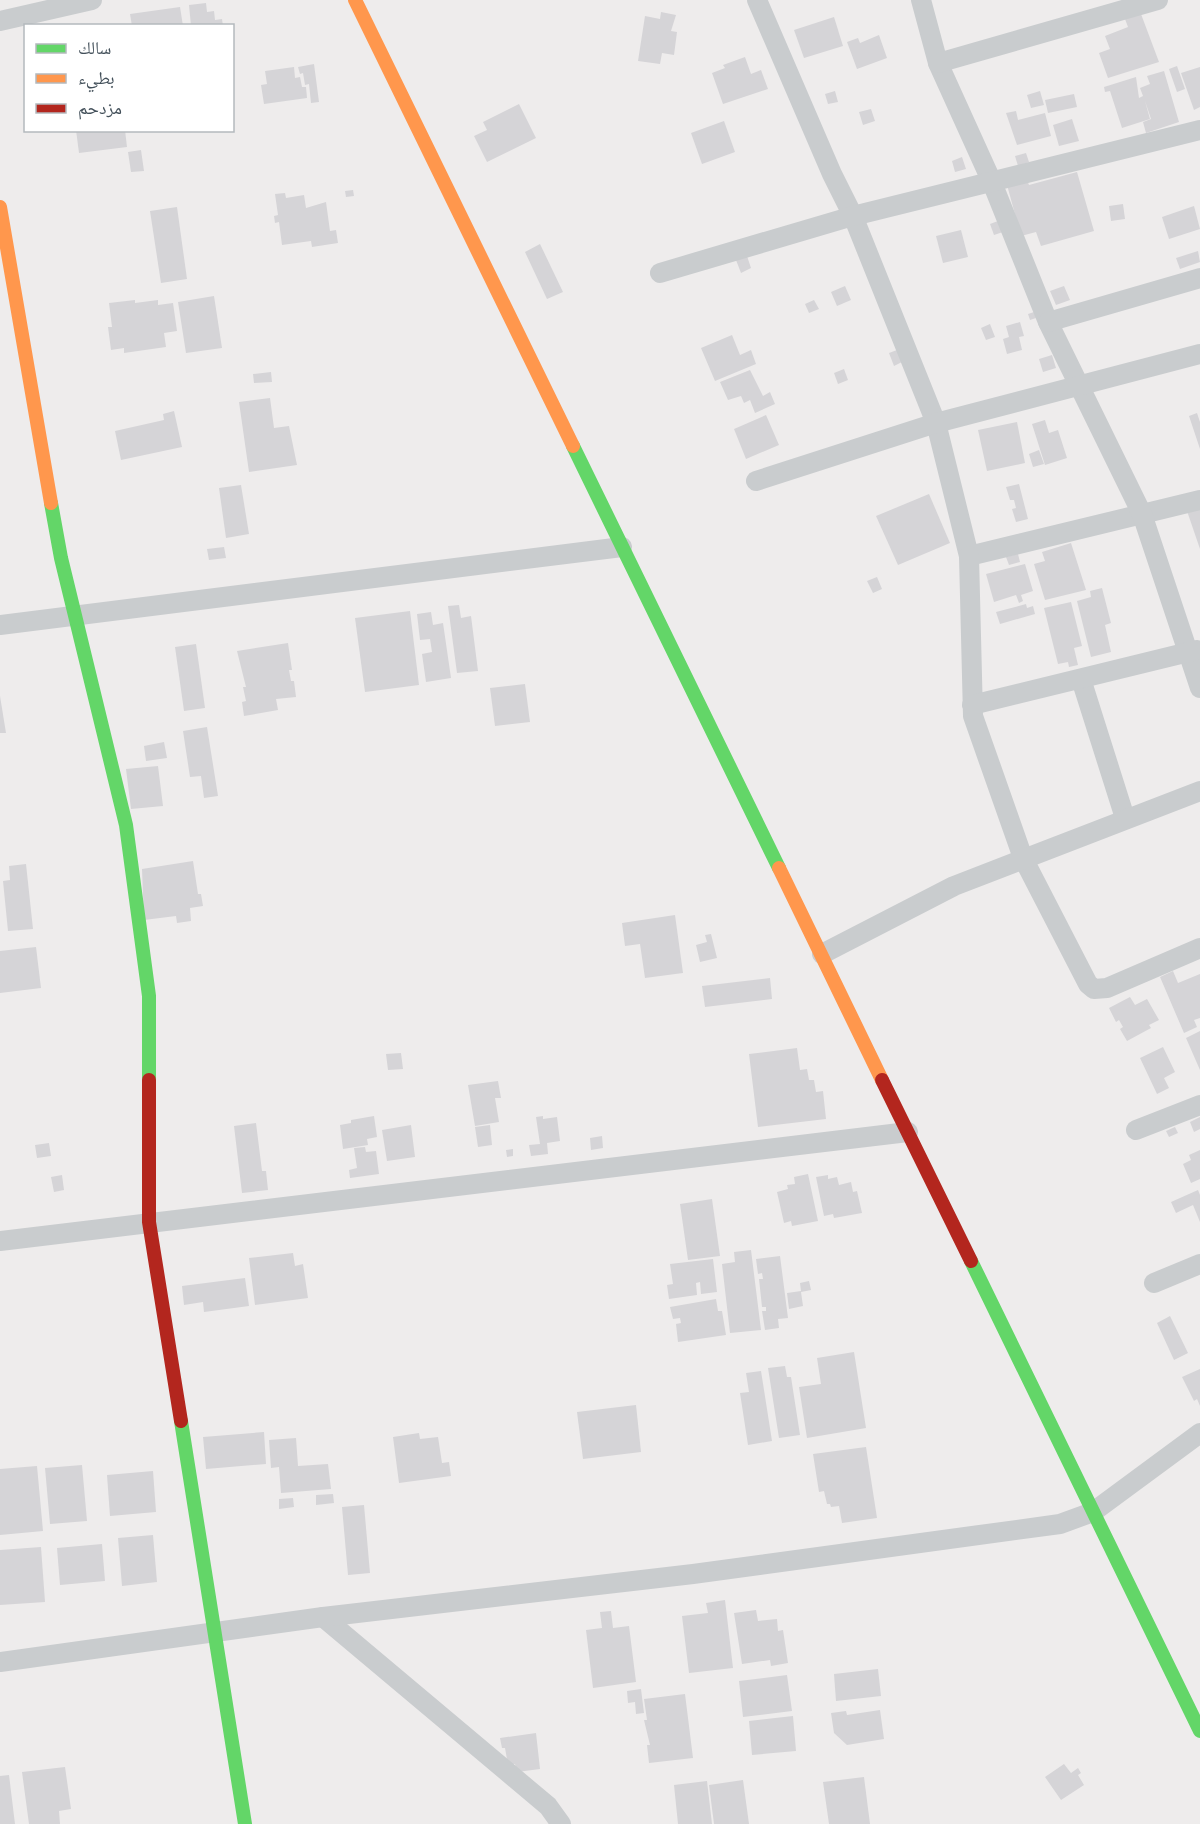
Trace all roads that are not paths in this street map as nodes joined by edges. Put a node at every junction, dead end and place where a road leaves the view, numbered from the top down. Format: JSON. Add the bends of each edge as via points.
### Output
{"nodes":[{"id":1,"x":92,"y":0,"type":"edge"},
{"id":2,"x":355,"y":0,"type":"edge"},
{"id":3,"x":757,"y":0,"type":"edge"},
{"id":4,"x":921,"y":0,"type":"edge"},
{"id":5,"x":1158,"y":0,"type":"edge"},
{"id":6,"x":0,"y":21,"type":"edge"},
{"id":7,"x":938,"y":63,"type":"junction"},
{"id":8,"x":1200,"y":130,"type":"edge"},
{"id":9,"x":991,"y":180,"type":"junction"},
{"id":10,"x":0,"y":207,"type":"edge"},
{"id":11,"x":853,"y":216,"type":"junction"},
{"id":12,"x":660,"y":273,"type":"dead end"},
{"id":13,"x":1200,"y":278,"type":"edge"},
{"id":14,"x":1048,"y":322,"type":"junction"},
{"id":15,"x":1200,"y":354,"type":"edge"},
{"id":16,"x":1081,"y":386,"type":"junction"},
{"id":17,"x":936,"y":423,"type":"junction"},
{"id":18,"x":756,"y":480,"type":"dead end"},
{"id":19,"x":1200,"y":500,"type":"edge"},
{"id":20,"x":1142,"y":514,"type":"junction"},
{"id":21,"x":622,"y":547,"type":"junction"},
{"id":22,"x":969,"y":556,"type":"junction"},
{"id":23,"x":76,"y":616,"type":"junction"},
{"id":24,"x":0,"y":625,"type":"edge"},
{"id":25,"x":1193,"y":651,"type":"edge"},
{"id":26,"x":1081,"y":679,"type":"junction"},
{"id":27,"x":1200,"y":688,"type":"edge"},
{"id":28,"x":972,"y":705,"type":"junction"},
{"id":29,"x":1200,"y":792,"type":"edge"},
{"id":30,"x":1125,"y":818,"type":"junction"},
{"id":31,"x":1023,"y":858,"type":"junction"},
{"id":32,"x":1200,"y":948,"type":"edge"},
{"id":33,"x":822,"y":954,"type":"junction"},
{"id":34,"x":1200,"y":1105,"type":"edge"},
{"id":35,"x":1136,"y":1130,"type":"dead end"},
{"id":36,"x":908,"y":1132,"type":"junction"},
{"id":37,"x":149,"y":1222,"type":"junction"},
{"id":38,"x":0,"y":1241,"type":"edge"},
{"id":39,"x":1200,"y":1264,"type":"edge"},
{"id":40,"x":1154,"y":1283,"type":"dead end"},
{"id":41,"x":1200,"y":1433,"type":"edge"},
{"id":42,"x":1093,"y":1512,"type":"junction"},
{"id":43,"x":323,"y":1617,"type":"junction"},
{"id":44,"x":213,"y":1632,"type":"junction"},
{"id":45,"x":0,"y":1662,"type":"edge"},
{"id":46,"x":1200,"y":1731,"type":"edge"},
{"id":47,"x":245,"y":1824,"type":"edge"},
{"id":48,"x":561,"y":1824,"type":"edge"}],
"edges":[{"from":1,"to":6,"type":"street"},
{"from":2,"to":21,"type":"street"},
{"from":3,"to":11,"type":"street"},
{"from":4,"to":7,"type":"street"},
{"from":5,"to":7,"type":"street"},
{"from":7,"to":9,"type":"street"},
{"from":8,"to":9,"type":"street"},
{"from":9,"to":11,"type":"street"},
{"from":9,"to":14,"type":"street"},
{"from":10,"to":23,"type":"street","via":[[61,558]]},
{"from":11,"to":12,"type":"street"},
{"from":11,"to":17,"type":"street"},
{"from":13,"to":14,"type":"street"},
{"from":14,"to":16,"type":"street"},
{"from":15,"to":16,"type":"street"},
{"from":16,"to":17,"type":"street"},
{"from":16,"to":20,"type":"street"},
{"from":17,"to":18,"type":"street"},
{"from":17,"to":22,"type":"street"},
{"from":19,"to":20,"type":"street"},
{"from":20,"to":22,"type":"street"},
{"from":20,"to":25,"type":"street"},
{"from":21,"to":23,"type":"street"},
{"from":21,"to":33,"type":"street"},
{"from":22,"to":28,"type":"street"},
{"from":23,"to":24,"type":"street"},
{"from":23,"to":37,"type":"street","via":[[126,825],[149,996]]},
{"from":25,"to":26,"type":"street"},
{"from":25,"to":27,"type":"street"},
{"from":26,"to":28,"type":"street"},
{"from":26,"to":30,"type":"street"},
{"from":28,"to":31,"type":"street"},
{"from":29,"to":30,"type":"street"},
{"from":30,"to":31,"type":"street"},
{"from":31,"to":32,"type":"street","via":[[1094,989],[1107,988]]},
{"from":31,"to":33,"type":"street","via":[[954,886]]},
{"from":33,"to":36,"type":"street"},
{"from":34,"to":35,"type":"street"},
{"from":36,"to":37,"type":"street"},
{"from":36,"to":42,"type":"street"},
{"from":37,"to":38,"type":"street"},
{"from":37,"to":44,"type":"street"},
{"from":39,"to":40,"type":"street"},
{"from":41,"to":42,"type":"street"},
{"from":42,"to":43,"type":"street","via":[[1031,1529]]},
{"from":42,"to":46,"type":"street"},
{"from":43,"to":44,"type":"street"},
{"from":43,"to":48,"type":"street","via":[[548,1806]]},
{"from":44,"to":45,"type":"street"},
{"from":44,"to":47,"type":"street"}]}
